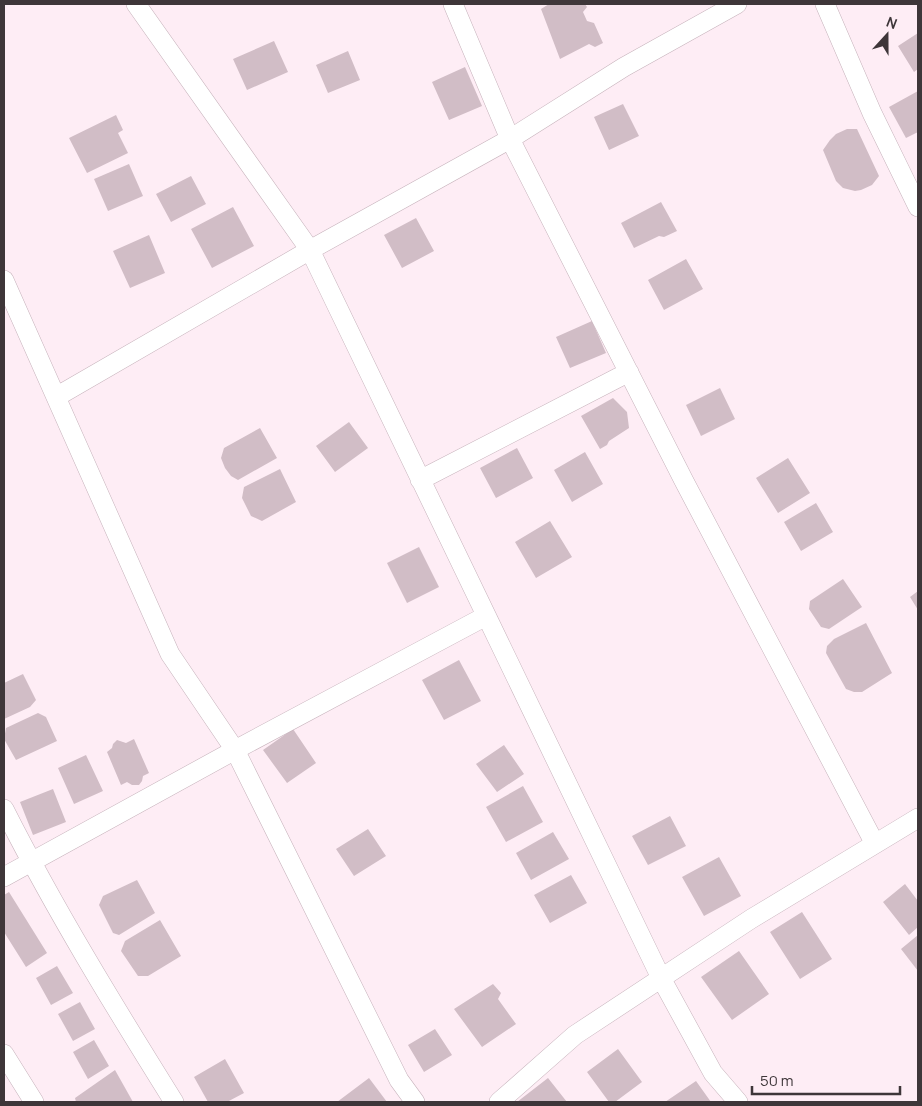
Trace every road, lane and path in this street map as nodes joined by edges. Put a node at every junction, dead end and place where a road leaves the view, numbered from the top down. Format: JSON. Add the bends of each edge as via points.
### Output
{"nodes":[{"id":1,"x":136,"y":4,"type":"edge"},
{"id":2,"x":453,"y":4,"type":"edge"},
{"id":3,"x":737,"y":4,"type":"edge"},
{"id":4,"x":825,"y":4,"type":"edge"},
{"id":5,"x":707,"y":12,"type":"edge"},
{"id":6,"x":510,"y":139,"type":"junction"},
{"id":7,"x":918,"y":207,"type":"edge"},
{"id":8,"x":310,"y":250,"type":"junction"},
{"id":9,"x":4,"y":280,"type":"edge"},
{"id":10,"x":629,"y":372,"type":"junction"},
{"id":11,"x":56,"y":397,"type":"junction"},
{"id":12,"x":420,"y":480,"type":"junction"},
{"id":13,"x":486,"y":616,"type":"junction"},
{"id":14,"x":236,"y":750,"type":"junction"},
{"id":15,"x":4,"y":809,"type":"edge"},
{"id":16,"x":916,"y":823,"type":"edge"},
{"id":17,"x":874,"y":844,"type":"junction"},
{"id":18,"x":31,"y":864,"type":"junction"},
{"id":19,"x":4,"y":877,"type":"edge"},
{"id":20,"x":661,"y":978,"type":"junction"},
{"id":21,"x":4,"y":1054,"type":"edge"},
{"id":22,"x":34,"y":1102,"type":"edge"},
{"id":23,"x":174,"y":1102,"type":"edge"},
{"id":24,"x":415,"y":1102,"type":"edge"},
{"id":25,"x":499,"y":1102,"type":"edge"},
{"id":26,"x":738,"y":1102,"type":"edge"}],
"edges":[{"from":1,"to":8,"type":"street"},
{"from":2,"to":6,"type":"street"},
{"from":3,"to":5,"type":"street"},
{"from":4,"to":7,"type":"street","via":[[872,113]]},
{"from":5,"to":6,"type":"street"},
{"from":6,"to":8,"type":"street"},
{"from":6,"to":10,"type":"street"},
{"from":8,"to":11,"type":"street"},
{"from":8,"to":12,"type":"street"},
{"from":9,"to":11,"type":"street"},
{"from":10,"to":12,"type":"street"},
{"from":10,"to":17,"type":"street"},
{"from":11,"to":14,"type":"street","via":[[170,654]]},
{"from":12,"to":13,"type":"street"},
{"from":13,"to":14,"type":"street"},
{"from":13,"to":20,"type":"street"},
{"from":14,"to":18,"type":"street"},
{"from":14,"to":24,"type":"street","via":[[399,1080]]},
{"from":15,"to":18,"type":"street"},
{"from":16,"to":17,"type":"street"},
{"from":17,"to":20,"type":"street"},
{"from":18,"to":19,"type":"street"},
{"from":18,"to":23,"type":"street"},
{"from":20,"to":25,"type":"street","via":[[575,1035]]},
{"from":20,"to":26,"type":"street","via":[[713,1073]]},
{"from":21,"to":22,"type":"street"}]}
